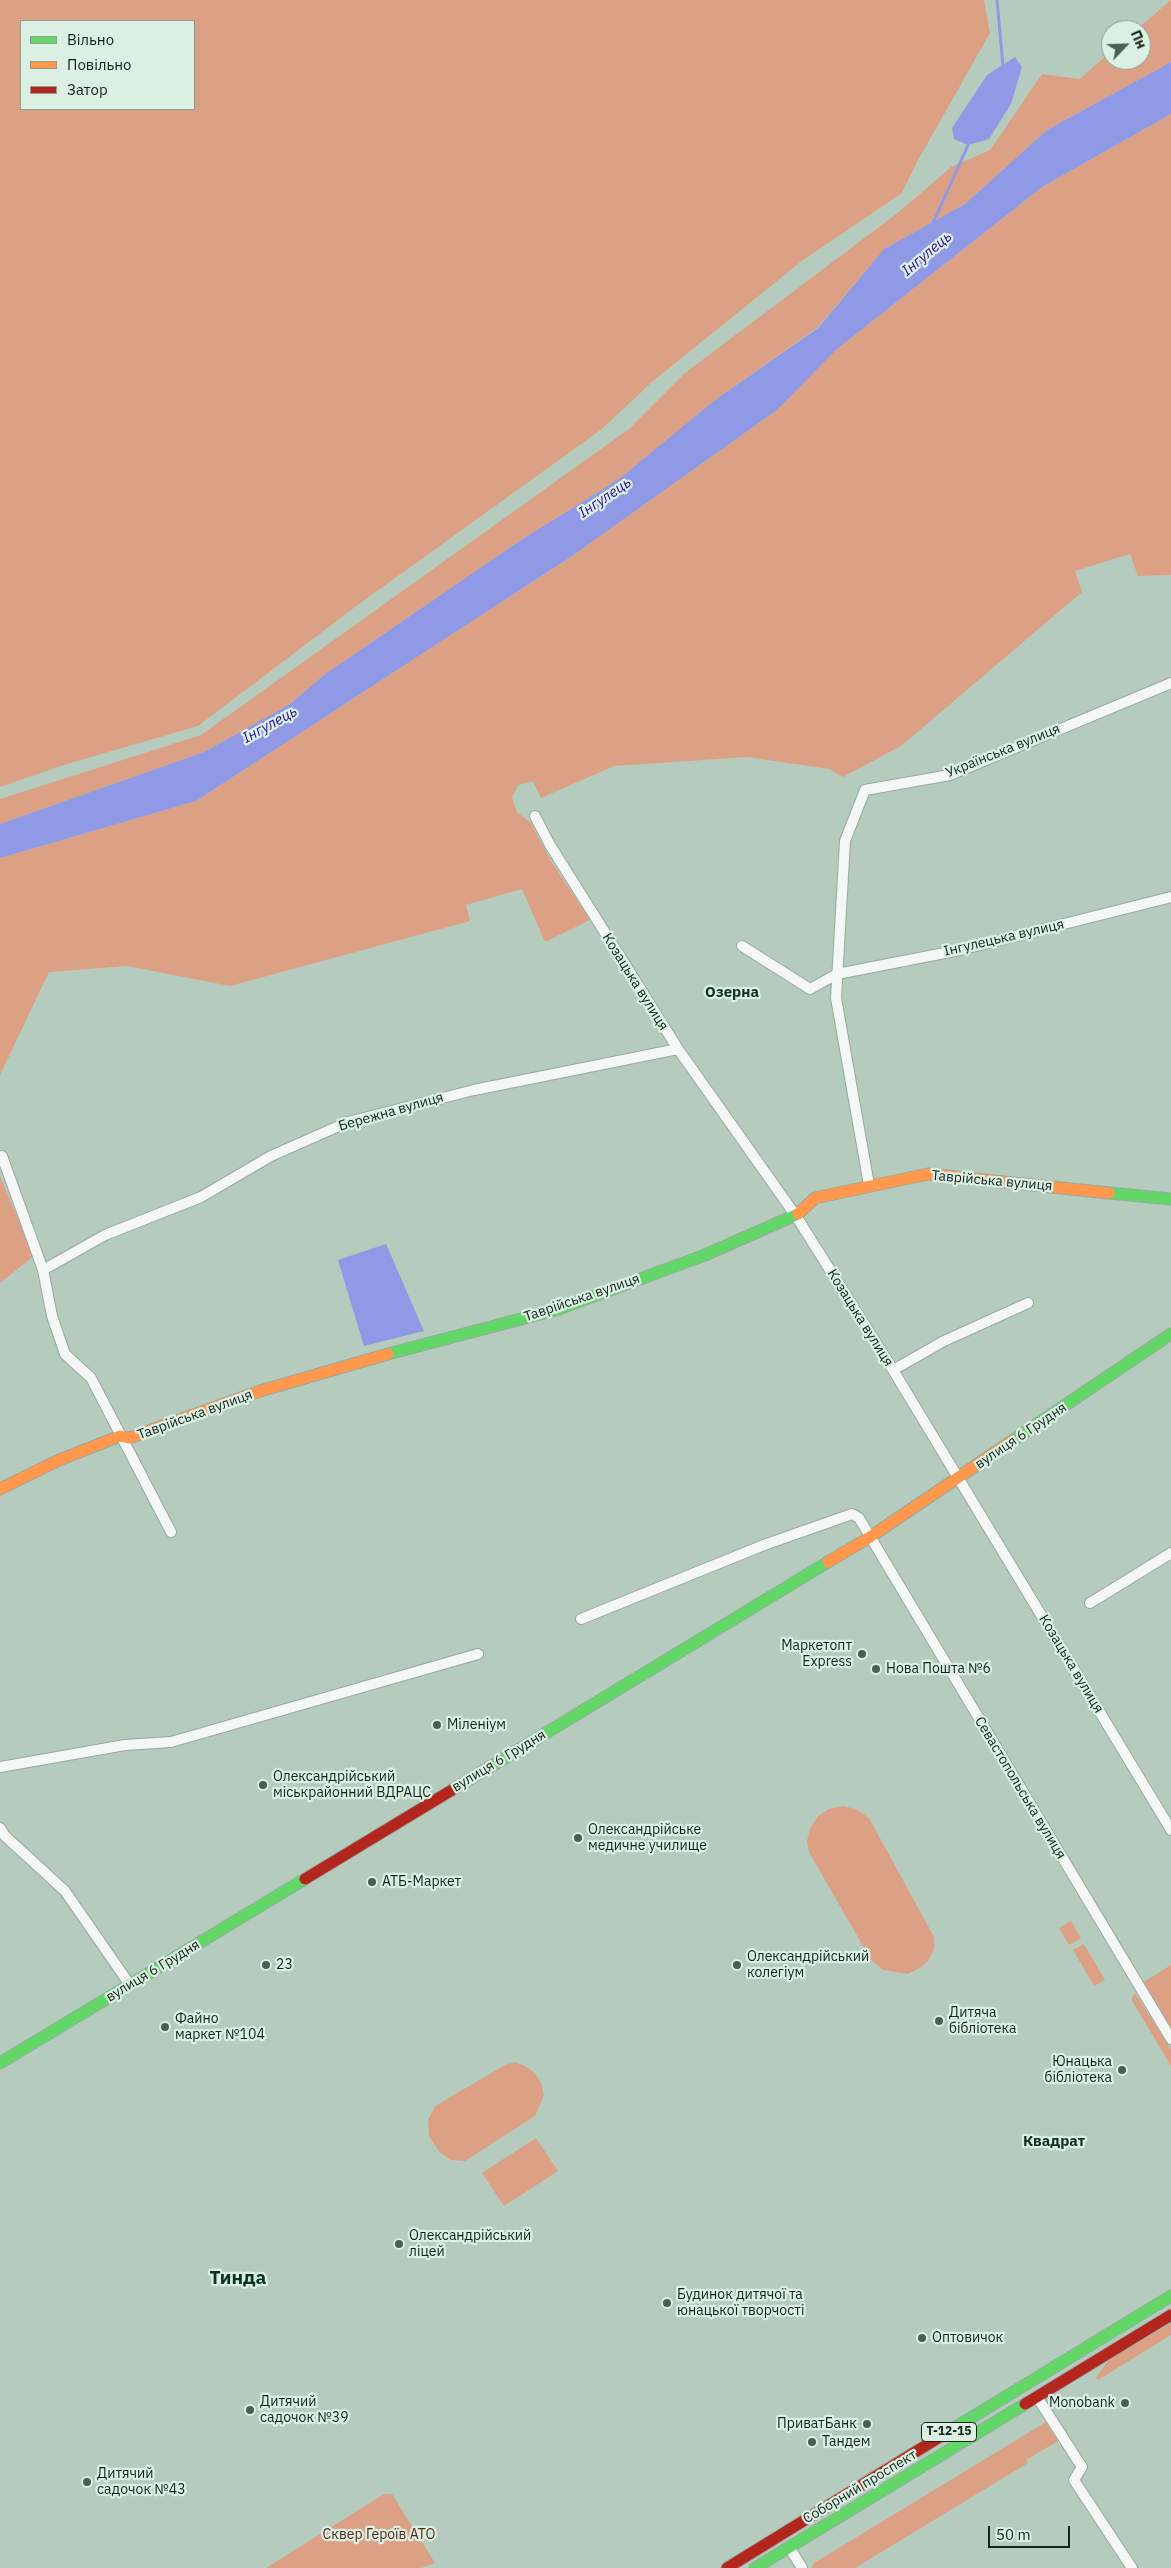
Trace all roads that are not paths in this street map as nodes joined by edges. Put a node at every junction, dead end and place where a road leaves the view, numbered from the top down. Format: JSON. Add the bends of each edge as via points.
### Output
{"nodes":[{"id":1,"x":1171,"y":683,"type":"edge"},
{"id":2,"x":535,"y":816,"type":"dead end"},
{"id":3,"x":1171,"y":897,"type":"edge"},
{"id":4,"x":742,"y":946,"type":"dead end"},
{"id":5,"x":837,"y":974,"type":"junction"},
{"id":6,"x":678,"y":1049,"type":"junction"},
{"id":7,"x":2,"y":1156,"type":"dead end"},
{"id":8,"x":869,"y":1185,"type":"junction"},
{"id":9,"x":1171,"y":1199,"type":"edge"},
{"id":10,"x":796,"y":1216,"type":"junction"},
{"id":11,"x":43,"y":1270,"type":"junction"},
{"id":12,"x":1028,"y":1303,"type":"dead end"},
{"id":13,"x":1171,"y":1334,"type":"edge"},
{"id":14,"x":893,"y":1370,"type":"junction"},
{"id":15,"x":120,"y":1436,"type":"junction"},
{"id":16,"x":959,"y":1479,"type":"junction"},
{"id":17,"x":0,"y":1489,"type":"edge"},
{"id":18,"x":171,"y":1532,"type":"dead end"},
{"id":19,"x":870,"y":1537,"type":"junction"},
{"id":20,"x":1171,"y":1553,"type":"edge"},
{"id":21,"x":1090,"y":1603,"type":"dead end"},
{"id":22,"x":581,"y":1619,"type":"dead end"},
{"id":23,"x":478,"y":1654,"type":"dead end"},
{"id":24,"x":0,"y":1767,"type":"edge"},
{"id":25,"x":0,"y":1828,"type":"edge"},
{"id":26,"x":1171,"y":1830,"type":"edge"},
{"id":27,"x":130,"y":1985,"type":"junction"},
{"id":28,"x":1171,"y":2039,"type":"edge"},
{"id":29,"x":0,"y":2063,"type":"edge"},
{"id":30,"x":1171,"y":2296,"type":"edge"},
{"id":31,"x":1171,"y":2315,"type":"edge"},
{"id":32,"x":1037,"y":2397,"type":"junction"},
{"id":33,"x":781,"y":2534,"type":"junction"},
{"id":34,"x":789,"y":2547,"type":"junction"},
{"id":35,"x":727,"y":2568,"type":"edge"},
{"id":36,"x":755,"y":2568,"type":"edge"},
{"id":37,"x":802,"y":2568,"type":"edge"},
{"id":38,"x":1132,"y":2568,"type":"edge"}],
"edges":[{"from":1,"to":5,"type":"street","name":"Українська вулиця","via":[[950,775],[865,790],[845,841]]},
{"from":2,"to":6,"type":"street","name":"Козацька вулиця"},
{"from":3,"to":5,"type":"street","name":"Інгулецька вулиця","via":[[960,950]]},
{"from":4,"to":5,"type":"street","via":[[810,989]]},
{"from":5,"to":8,"type":"street","name":"Українська вулиця","via":[[836,998]]},
{"from":6,"to":10,"type":"street","name":"Козацька вулиця"},
{"from":6,"to":11,"type":"street","name":"Бережна вулиця","via":[[474,1090],[348,1122],[270,1156],[201,1197],[105,1235]]},
{"from":7,"to":11,"type":"street"},
{"from":8,"to":9,"type":"street","name":"Таврійська вулиця","via":[[928,1174]]},
{"from":8,"to":10,"type":"street","name":"Таврійська вулиця","via":[[815,1198]]},
{"from":10,"to":14,"type":"street","name":"Козацька вулиця"},
{"from":10,"to":15,"type":"street","name":"Таврійська вулиця","via":[[704,1255],[559,1309],[354,1363],[260,1391],[129,1438]]},
{"from":11,"to":15,"type":"street","via":[[52,1316],[65,1354],[91,1378]]},
{"from":12,"to":14,"type":"street","via":[[944,1341]]},
{"from":13,"to":16,"type":"street","name":"вулиця 6 Грудня"},
{"from":14,"to":16,"type":"street","name":"Козацька вулиця"},
{"from":15,"to":17,"type":"street","name":"Таврійська вулиця","via":[[59,1460]]},
{"from":15,"to":18,"type":"street"},
{"from":16,"to":19,"type":"street","name":"вулиця 6 Грудня"},
{"from":16,"to":26,"type":"street","name":"Козацька вулиця"},
{"from":19,"to":22,"type":"street","via":[[859,1518],[852,1514],[764,1545]]},
{"from":19,"to":27,"type":"street","name":"вулиця 6 Грудня"},
{"from":19,"to":28,"type":"street","name":"Севастопольська вулиця"},
{"from":20,"to":21,"type":"street"},
{"from":23,"to":24,"type":"street","via":[[171,1742],[125,1745]]},
{"from":25,"to":27,"type":"street","via":[[65,1890]]},
{"from":27,"to":29,"type":"street","name":"вулиця 6 Грудня"},
{"from":30,"to":33,"type":"street","name":"Соборний проспект","number":"Т-12-15"},
{"from":31,"to":32,"type":"street","name":"Соборний проспект","number":"Т-12-15"},
{"from":32,"to":34,"type":"street","name":"Соборний проспект","number":"Т-12-15"},
{"from":32,"to":38,"type":"street","via":[[1082,2467],[1074,2480]]},
{"from":33,"to":34,"type":"street"},
{"from":33,"to":35,"type":"street","name":"Соборний проспект","number":"Т-12-15"},
{"from":34,"to":36,"type":"street","name":"Соборний проспект","number":"Т-12-15"},
{"from":34,"to":37,"type":"street"}]}
